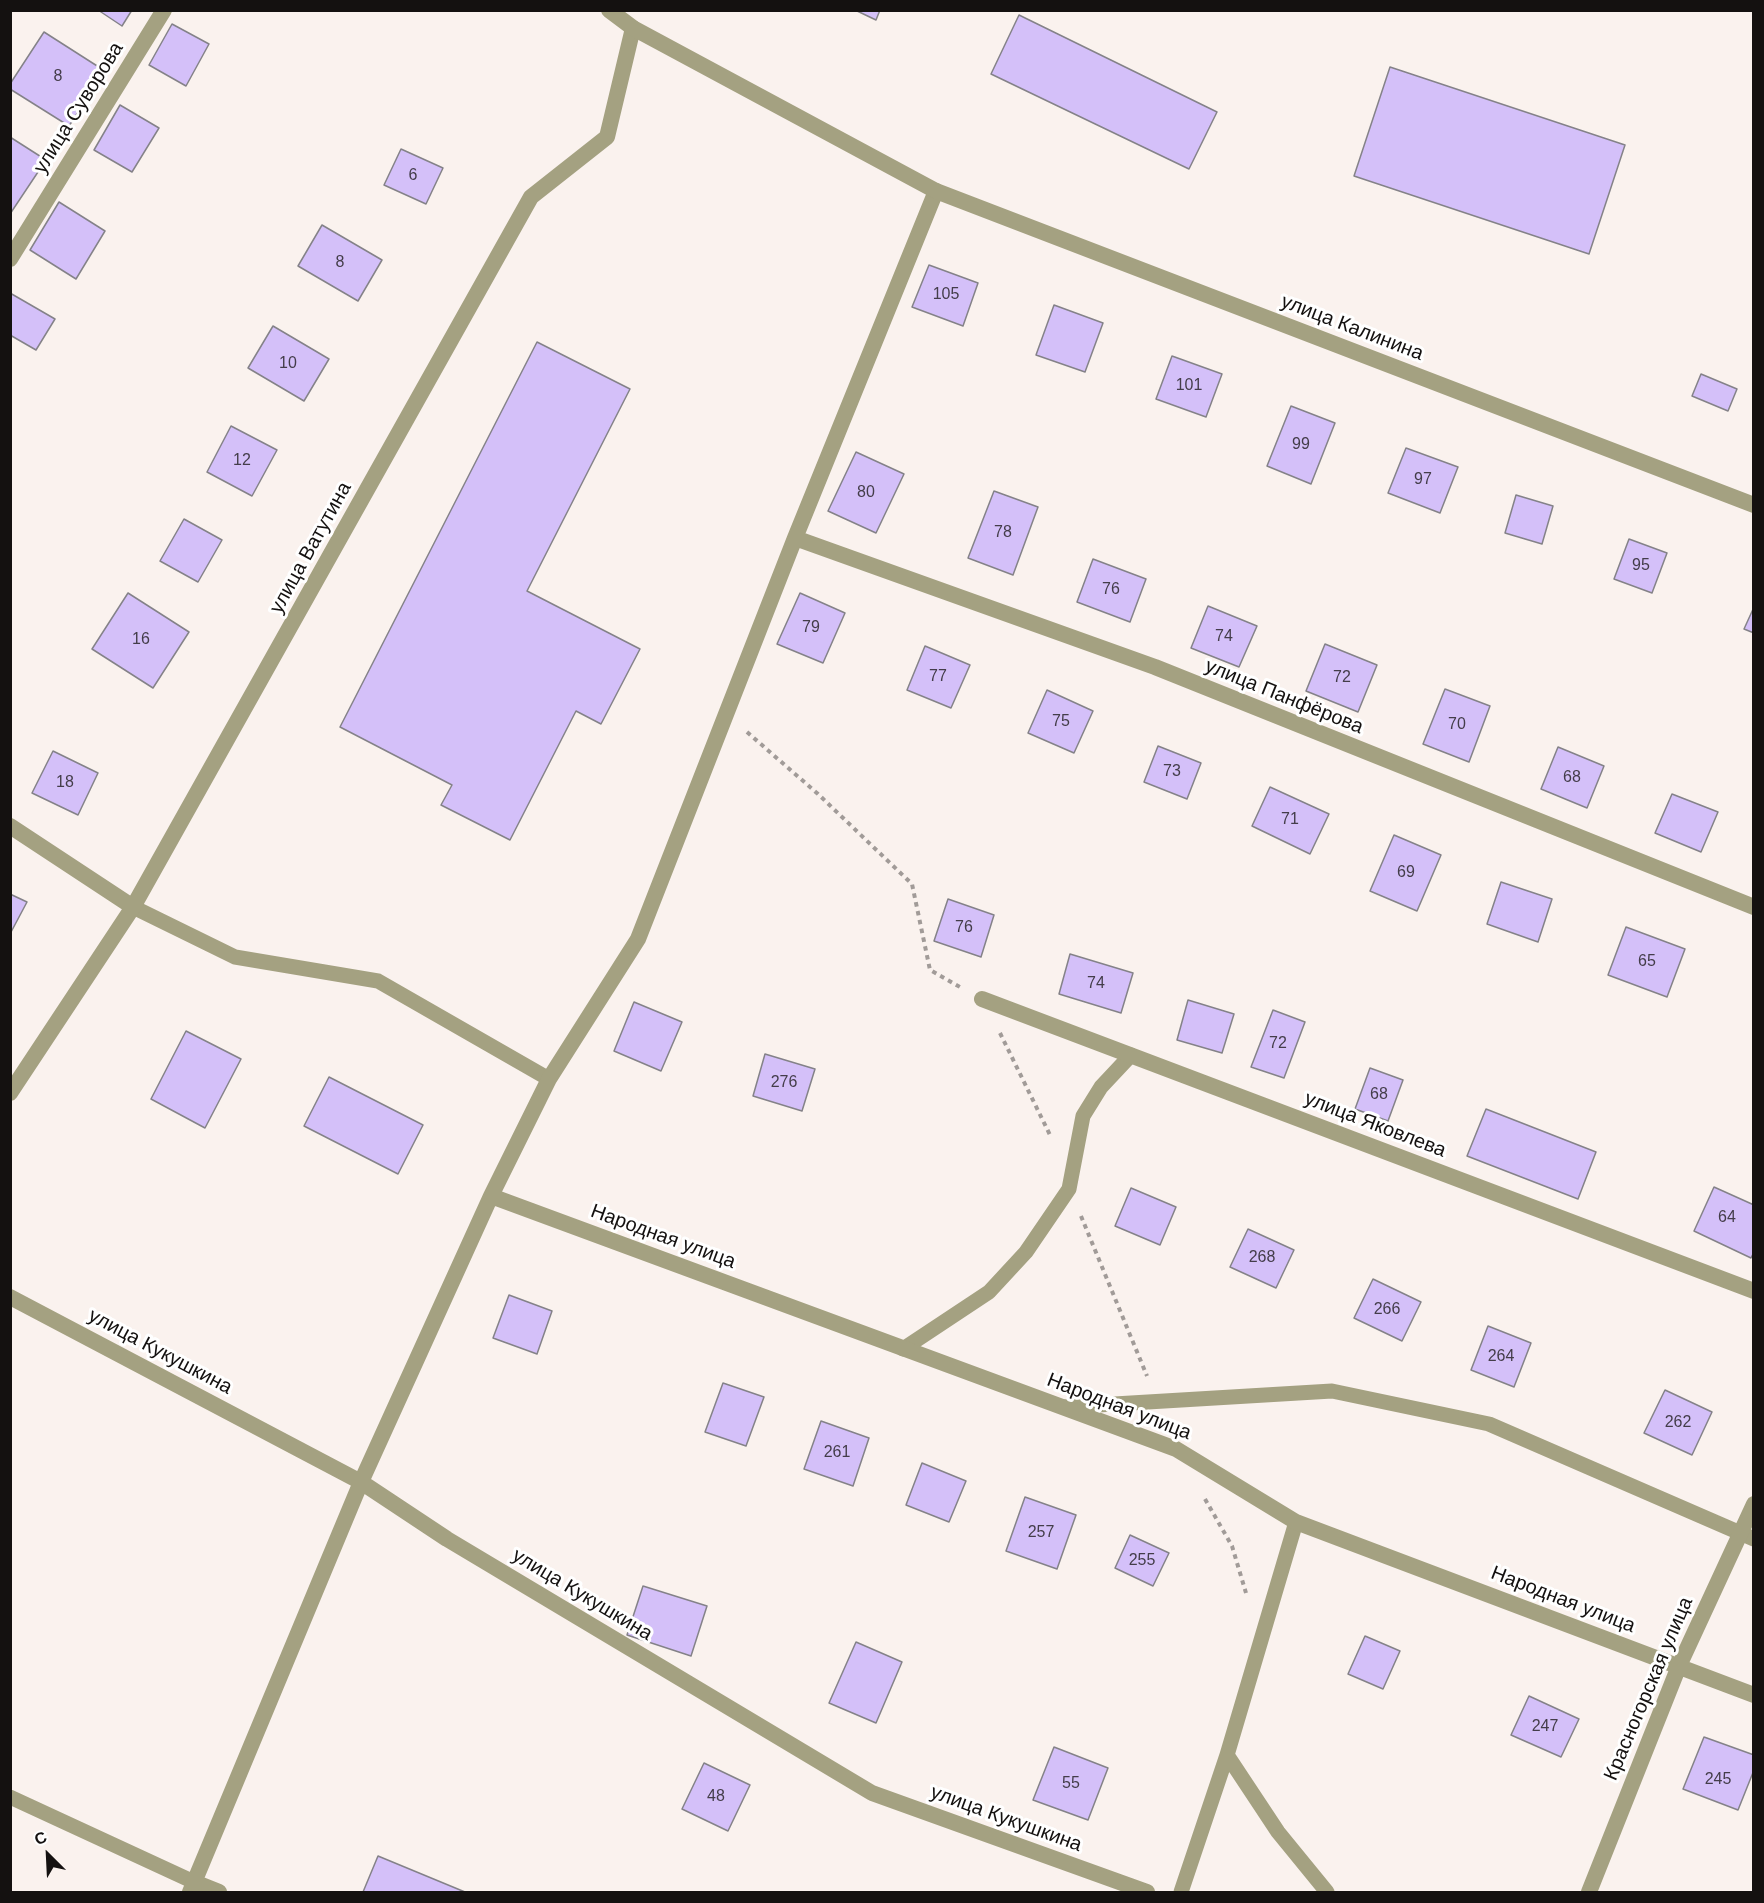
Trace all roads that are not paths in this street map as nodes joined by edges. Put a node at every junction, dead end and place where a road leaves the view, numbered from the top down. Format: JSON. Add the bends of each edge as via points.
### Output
{"nodes":[{"id":1,"x":164,"y":10,"type":"edge"},
{"id":2,"x":609,"y":10,"type":"edge"},
{"id":3,"x":633,"y":28,"type":"junction"},
{"id":4,"x":936,"y":191,"type":"junction"},
{"id":5,"x":10,"y":259,"type":"edge"},
{"id":6,"x":1754,"y":505,"type":"edge"},
{"id":7,"x":795,"y":538,"type":"junction"},
{"id":8,"x":10,"y":826,"type":"edge"},
{"id":9,"x":133,"y":907,"type":"junction"},
{"id":10,"x":1754,"y":907,"type":"edge"},
{"id":11,"x":982,"y":999,"type":"road end"},
{"id":12,"x":1131,"y":1055,"type":"junction"},
{"id":13,"x":549,"y":1079,"type":"junction"},
{"id":14,"x":10,"y":1093,"type":"edge"},
{"id":15,"x":491,"y":1196,"type":"junction"},
{"id":16,"x":1754,"y":1291,"type":"edge"},
{"id":17,"x":10,"y":1297,"type":"edge"},
{"id":18,"x":903,"y":1349,"type":"junction"},
{"id":19,"x":1063,"y":1407,"type":"junction"},
{"id":20,"x":361,"y":1482,"type":"junction"},
{"id":21,"x":1754,"y":1504,"type":"edge"},
{"id":22,"x":1296,"y":1522,"type":"junction"},
{"id":23,"x":1747,"y":1537,"type":"edge"},
{"id":24,"x":1679,"y":1666,"type":"junction"},
{"id":25,"x":1754,"y":1695,"type":"edge"},
{"id":26,"x":1227,"y":1755,"type":"junction"},
{"id":27,"x":10,"y":1797,"type":"edge"},
{"id":28,"x":192,"y":1888,"type":"edge"},
{"id":29,"x":219,"y":1893,"type":"edge"},
{"id":30,"x":1148,"y":1893,"type":"edge"},
{"id":31,"x":1181,"y":1893,"type":"edge"},
{"id":32,"x":1327,"y":1893,"type":"edge"},
{"id":33,"x":1589,"y":1893,"type":"edge"}],
"edges":[{"from":1,"to":5,"type":"street","name":"улица Суворова"},
{"from":2,"to":3,"type":"street","name":"улица Калинина"},
{"from":3,"to":4,"type":"street","name":"улица Калинина"},
{"from":3,"to":9,"type":"street","name":"улица Ватутина","via":[[607,137],[531,197]]},
{"from":4,"to":6,"type":"street","name":"улица Калинина"},
{"from":4,"to":7,"type":"street"},
{"from":7,"to":10,"type":"street","name":"улица Панфёрова","via":[[1155,667]]},
{"from":7,"to":13,"type":"street","via":[[638,939]]},
{"from":8,"to":9,"type":"street"},
{"from":9,"to":13,"type":"lane","via":[[235,957],[378,981]]},
{"from":9,"to":14,"type":"street","name":"улица Ватутина"},
{"from":11,"to":12,"type":"street","name":"улица Яковлева"},
{"from":12,"to":16,"type":"street","name":"улица Яковлева"},
{"from":12,"to":18,"type":"lane","via":[[1101,1087],[1083,1116],[1069,1189],[1026,1252],[989,1292]]},
{"from":13,"to":15,"type":"street"},
{"from":15,"to":18,"type":"street","name":"Народная улица"},
{"from":15,"to":20,"type":"street"},
{"from":17,"to":20,"type":"street","name":"улица Кукушкина"},
{"from":18,"to":19,"type":"street","name":"Народная улица"},
{"from":19,"to":22,"type":"street","name":"Народная улица","via":[[1176,1449]]},
{"from":19,"to":23,"type":"lane","via":[[1332,1391],[1489,1424]]},
{"from":20,"to":28,"type":"street"},
{"from":20,"to":30,"type":"street","name":"улица Кукушкина","via":[[447,1539],[872,1793]]},
{"from":21,"to":23,"type":"street","name":"Красногорская улица"},
{"from":22,"to":24,"type":"street","name":"Народная улица"},
{"from":22,"to":26,"type":"lane"},
{"from":23,"to":24,"type":"street","name":"Красногорская улица"},
{"from":24,"to":25,"type":"street","name":"Народная улица"},
{"from":24,"to":33,"type":"street","name":"Красногорская улица"},
{"from":26,"to":31,"type":"lane"},
{"from":26,"to":32,"type":"lane","via":[[1278,1832]]},
{"from":27,"to":28,"type":"lane"},
{"from":28,"to":29,"type":"street"}]}
